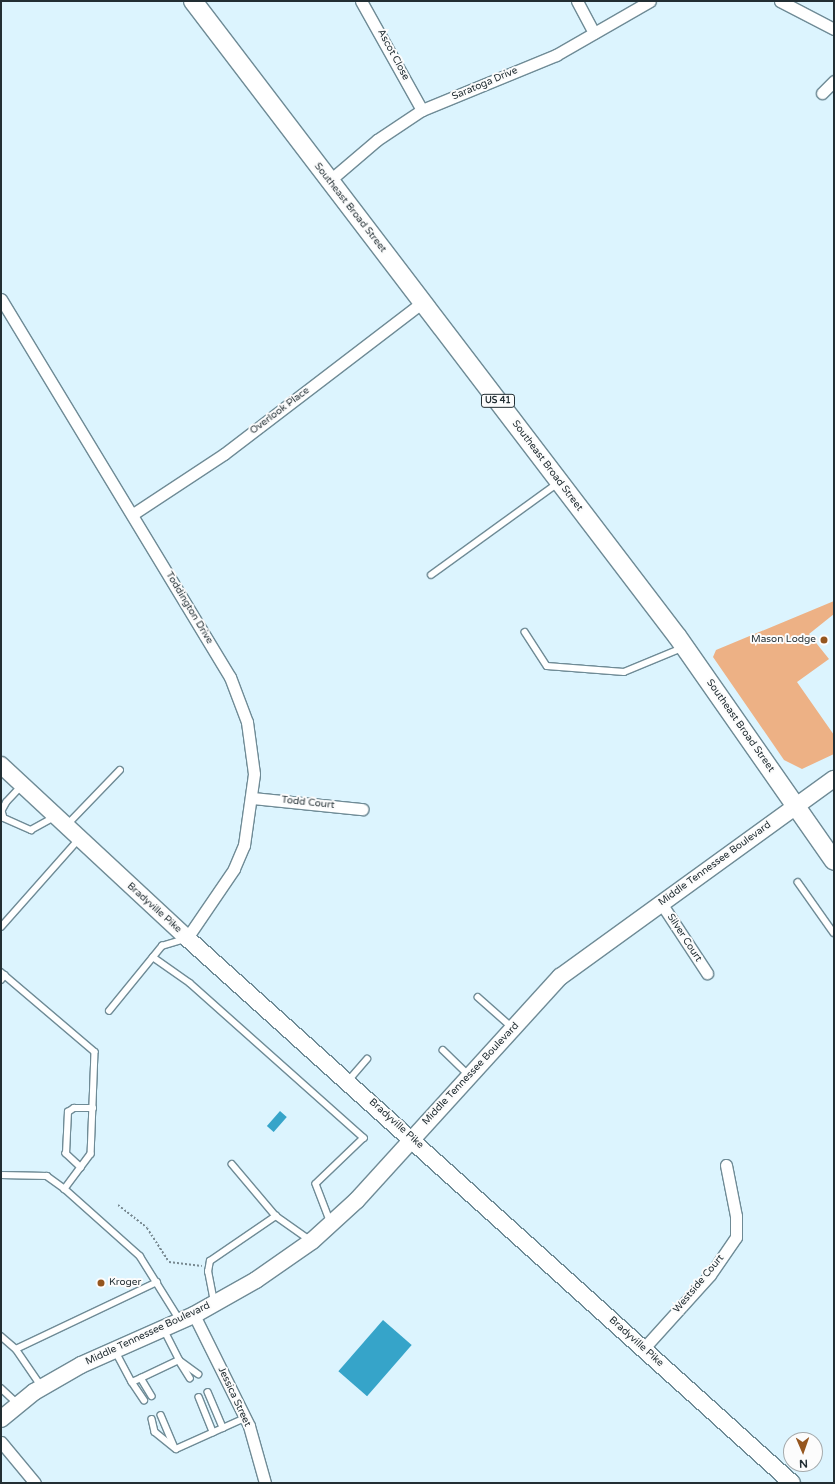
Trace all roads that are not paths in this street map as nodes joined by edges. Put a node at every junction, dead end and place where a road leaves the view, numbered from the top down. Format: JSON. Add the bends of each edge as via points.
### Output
{"nodes":[{"id":1,"x":193,"y":1,"type":"edge"},
{"id":2,"x":361,"y":1,"type":"edge"},
{"id":3,"x":577,"y":1,"type":"edge"},
{"id":4,"x":650,"y":1,"type":"edge"},
{"id":5,"x":780,"y":1,"type":"edge"},
{"id":6,"x":834,"y":28,"type":"edge"},
{"id":7,"x":594,"y":33,"type":"junction"},
{"id":8,"x":834,"y":81,"type":"edge"},
{"id":9,"x":822,"y":93,"type":"dead end"},
{"id":10,"x":422,"y":110,"type":"junction"},
{"id":11,"x":329,"y":182,"type":"junction"},
{"id":12,"x":1,"y":299,"type":"edge"},
{"id":13,"x":423,"y":302,"type":"junction"},
{"id":14,"x":560,"y":482,"type":"junction"},
{"id":15,"x":133,"y":514,"type":"junction"},
{"id":16,"x":431,"y":575,"type":"dead end"},
{"id":17,"x":525,"y":632,"type":"dead end"},
{"id":18,"x":684,"y":647,"type":"junction"},
{"id":19,"x":1,"y":765,"type":"edge"},
{"id":20,"x":120,"y":770,"type":"dead end"},
{"id":21,"x":834,"y":779,"type":"edge"},
{"id":22,"x":23,"y":786,"type":"junction"},
{"id":23,"x":253,"y":798,"type":"junction"},
{"id":24,"x":796,"y":806,"type":"junction"},
{"id":25,"x":362,"y":809,"type":"dead end"},
{"id":26,"x":60,"y":822,"type":"junction"},
{"id":27,"x":79,"y":839,"type":"junction"},
{"id":28,"x":834,"y":861,"type":"edge"},
{"id":29,"x":798,"y":882,"type":"dead end"},
{"id":30,"x":661,"y":903,"type":"junction"},
{"id":31,"x":1,"y":927,"type":"edge"},
{"id":32,"x":834,"y":933,"type":"edge"},
{"id":33,"x":187,"y":938,"type":"junction"},
{"id":34,"x":153,"y":957,"type":"junction"},
{"id":35,"x":707,"y":974,"type":"dead end"},
{"id":36,"x":2,"y":976,"type":"edge"},
{"id":37,"x":478,"y":997,"type":"dead end"},
{"id":38,"x":109,"y":1011,"type":"dead end"},
{"id":39,"x":513,"y":1028,"type":"junction"},
{"id":40,"x":443,"y":1050,"type":"dead end"},
{"id":41,"x":367,"y":1059,"type":"dead end"},
{"id":42,"x":469,"y":1075,"type":"junction"},
{"id":43,"x":348,"y":1081,"type":"junction"},
{"id":44,"x":93,"y":1108,"type":"junction"},
{"id":45,"x":412,"y":1138,"type":"junction"},
{"id":46,"x":232,"y":1164,"type":"dead end"},
{"id":47,"x":726,"y":1165,"type":"dead end"},
{"id":48,"x":80,"y":1168,"type":"junction"},
{"id":49,"x":1,"y":1175,"type":"edge"},
{"id":50,"x":65,"y":1189,"type":"junction"},
{"id":51,"x":276,"y":1216,"type":"junction"},
{"id":52,"x":331,"y":1223,"type":"junction"},
{"id":53,"x":312,"y":1241,"type":"junction"},
{"id":54,"x":157,"y":1282,"type":"junction"},
{"id":55,"x":214,"y":1303,"type":"junction"},
{"id":56,"x":187,"y":1318,"type":"junction"},
{"id":57,"x":163,"y":1328,"type":"junction"},
{"id":58,"x":1,"y":1336,"type":"edge"},
{"id":59,"x":644,"y":1348,"type":"junction"},
{"id":60,"x":16,"y":1349,"type":"junction"},
{"id":61,"x":115,"y":1350,"type":"junction"},
{"id":62,"x":179,"y":1360,"type":"junction"},
{"id":63,"x":198,"y":1374,"type":"dead end"},
{"id":64,"x":141,"y":1378,"type":"junction"},
{"id":65,"x":190,"y":1378,"type":"dead end"},
{"id":66,"x":132,"y":1382,"type":"junction"},
{"id":67,"x":43,"y":1387,"type":"junction"},
{"id":68,"x":1,"y":1388,"type":"edge"},
{"id":69,"x":208,"y":1392,"type":"dead end"},
{"id":70,"x":152,"y":1396,"type":"dead end"},
{"id":71,"x":198,"y":1397,"type":"dead end"},
{"id":72,"x":144,"y":1400,"type":"dead end"},
{"id":73,"x":18,"y":1404,"type":"junction"},
{"id":74,"x":161,"y":1415,"type":"dead end"},
{"id":75,"x":245,"y":1418,"type":"junction"},
{"id":76,"x":1,"y":1419,"type":"edge"},
{"id":77,"x":152,"y":1419,"type":"dead end"},
{"id":78,"x":222,"y":1428,"type":"junction"},
{"id":79,"x":213,"y":1432,"type":"junction"},
{"id":80,"x":1,"y":1442,"type":"edge"},
{"id":81,"x":176,"y":1449,"type":"junction"},
{"id":82,"x":35,"y":1483,"type":"edge"},
{"id":83,"x":265,"y":1483,"type":"edge"},
{"id":84,"x":792,"y":1483,"type":"edge"}],
"edges":[{"from":1,"to":11,"type":"main road","name":"Southeast Broad Street","number":"US 41"},
{"from":2,"to":10,"type":"street","name":"Ascot Close","via":[[375,20]]},
{"from":3,"to":7,"type":"street"},
{"from":4,"to":7,"type":"street","name":"Saratoga Drive"},
{"from":5,"to":6,"type":"street"},
{"from":7,"to":10,"type":"street","name":"Saratoga Drive","via":[[556,54]]},
{"from":8,"to":9,"type":"street"},
{"from":10,"to":11,"type":"street","name":"Saratoga Drive","via":[[377,140]]},
{"from":11,"to":13,"type":"main road","name":"Southeast Broad Street","number":"US 41"},
{"from":12,"to":15,"type":"street","name":"Toddington Drive"},
{"from":13,"to":14,"type":"main road","name":"Southeast Broad Street","number":"US 41"},
{"from":13,"to":15,"type":"street","name":"Overlook Place","via":[[224,454]]},
{"from":14,"to":16,"type":"lane"},
{"from":14,"to":18,"type":"main road","name":"Southeast Broad Street","number":"US 41"},
{"from":15,"to":23,"type":"street","name":"Toddington Drive","via":[[230,677],[247,722],[253,752]]},
{"from":17,"to":18,"type":"lane","via":[[547,666],[624,672]]},
{"from":18,"to":24,"type":"main road","name":"Southeast Broad Street","number":"US 41"},
{"from":19,"to":22,"type":"main road","name":"Bradyville Pike"},
{"from":20,"to":26,"type":"lane"},
{"from":21,"to":24,"type":"main road","name":"Middle Tennessee Boulevard"},
{"from":22,"to":26,"type":"main road","name":"Bradyville Pike"},
{"from":22,"to":26,"type":"lane","via":[[7,802],[2,811],[4,818],[30,830]]},
{"from":23,"to":25,"type":"street","name":"Todd Court"},
{"from":23,"to":33,"type":"street","name":"Toddington Drive","via":[[239,859]]},
{"from":24,"to":28,"type":"main road","name":"Southeast Broad Street","number":"US 41"},
{"from":24,"to":30,"type":"main road","name":"Middle Tennessee Boulevard"},
{"from":26,"to":27,"type":"main road","name":"Bradyville Pike"},
{"from":27,"to":31,"type":"lane"},
{"from":27,"to":33,"type":"main road","name":"Bradyville Pike"},
{"from":29,"to":32,"type":"lane"},
{"from":30,"to":35,"type":"street","name":"Silver Court"},
{"from":30,"to":39,"type":"main road","name":"Middle Tennessee Boulevard","via":[[560,977]]},
{"from":33,"to":34,"type":"lane","via":[[162,946]]},
{"from":33,"to":43,"type":"main road","name":"Bradyville Pike"},
{"from":34,"to":38,"type":"lane"},
{"from":34,"to":52,"type":"lane","via":[[190,983],[364,1138],[316,1184]]},
{"from":36,"to":44,"type":"lane","via":[[95,1052]]},
{"from":37,"to":39,"type":"lane"},
{"from":39,"to":42,"type":"main road","name":"Middle Tennessee Boulevard"},
{"from":40,"to":42,"type":"lane"},
{"from":41,"to":43,"type":"lane"},
{"from":42,"to":45,"type":"main road","name":"Middle Tennessee Boulevard"},
{"from":43,"to":45,"type":"main road","name":"Bradyville Pike"},
{"from":44,"to":48,"type":"lane","via":[[91,1154]]},
{"from":44,"to":48,"type":"lane","via":[[74,1108],[68,1112],[66,1154]]},
{"from":45,"to":52,"type":"main road","name":"Middle Tennessee Boulevard"},
{"from":45,"to":59,"type":"main road","name":"Bradyville Pike"},
{"from":46,"to":51,"type":"lane"},
{"from":47,"to":59,"type":"street","name":"Westside Court","via":[[736,1216],[736,1237],[710,1275]]},
{"from":48,"to":50,"type":"lane"},
{"from":49,"to":50,"type":"lane","via":[[46,1176]]},
{"from":50,"to":54,"type":"lane","via":[[140,1256]]},
{"from":51,"to":53,"type":"lane"},
{"from":51,"to":55,"type":"lane","via":[[219,1254],[209,1266]]},
{"from":52,"to":53,"type":"main road","name":"Middle Tennessee Boulevard"},
{"from":53,"to":55,"type":"main road","name":"Middle Tennessee Boulevard","via":[[269,1272]]},
{"from":54,"to":56,"type":"lane"},
{"from":54,"to":60,"type":"lane"},
{"from":55,"to":56,"type":"main road","name":"Middle Tennessee Boulevard"},
{"from":56,"to":57,"type":"main road","name":"Middle Tennessee Boulevard"},
{"from":56,"to":75,"type":"street","name":"Jessica Street"},
{"from":57,"to":61,"type":"main road","name":"Middle Tennessee Boulevard"},
{"from":57,"to":62,"type":"lane"},
{"from":58,"to":60,"type":"lane"},
{"from":59,"to":84,"type":"main road","name":"Bradyville Pike"},
{"from":60,"to":67,"type":"lane"},
{"from":61,"to":66,"type":"lane"},
{"from":61,"to":67,"type":"main road","name":"Middle Tennessee Boulevard"},
{"from":62,"to":63,"type":"lane"},
{"from":62,"to":64,"type":"lane"},
{"from":62,"to":65,"type":"lane"},
{"from":64,"to":66,"type":"lane"},
{"from":64,"to":70,"type":"lane"},
{"from":66,"to":72,"type":"lane"},
{"from":67,"to":73,"type":"main road","name":"Middle Tennessee Boulevard"},
{"from":68,"to":73,"type":"lane"},
{"from":69,"to":78,"type":"lane"},
{"from":71,"to":79,"type":"lane"},
{"from":73,"to":76,"type":"main road","name":"Middle Tennessee Boulevard"},
{"from":74,"to":81,"type":"lane"},
{"from":75,"to":78,"type":"lane"},
{"from":75,"to":83,"type":"street","name":"Jessica Street"},
{"from":77,"to":81,"type":"lane","via":[[155,1432]]},
{"from":78,"to":79,"type":"lane"},
{"from":79,"to":81,"type":"lane"},
{"from":80,"to":82,"type":"street"}]}
